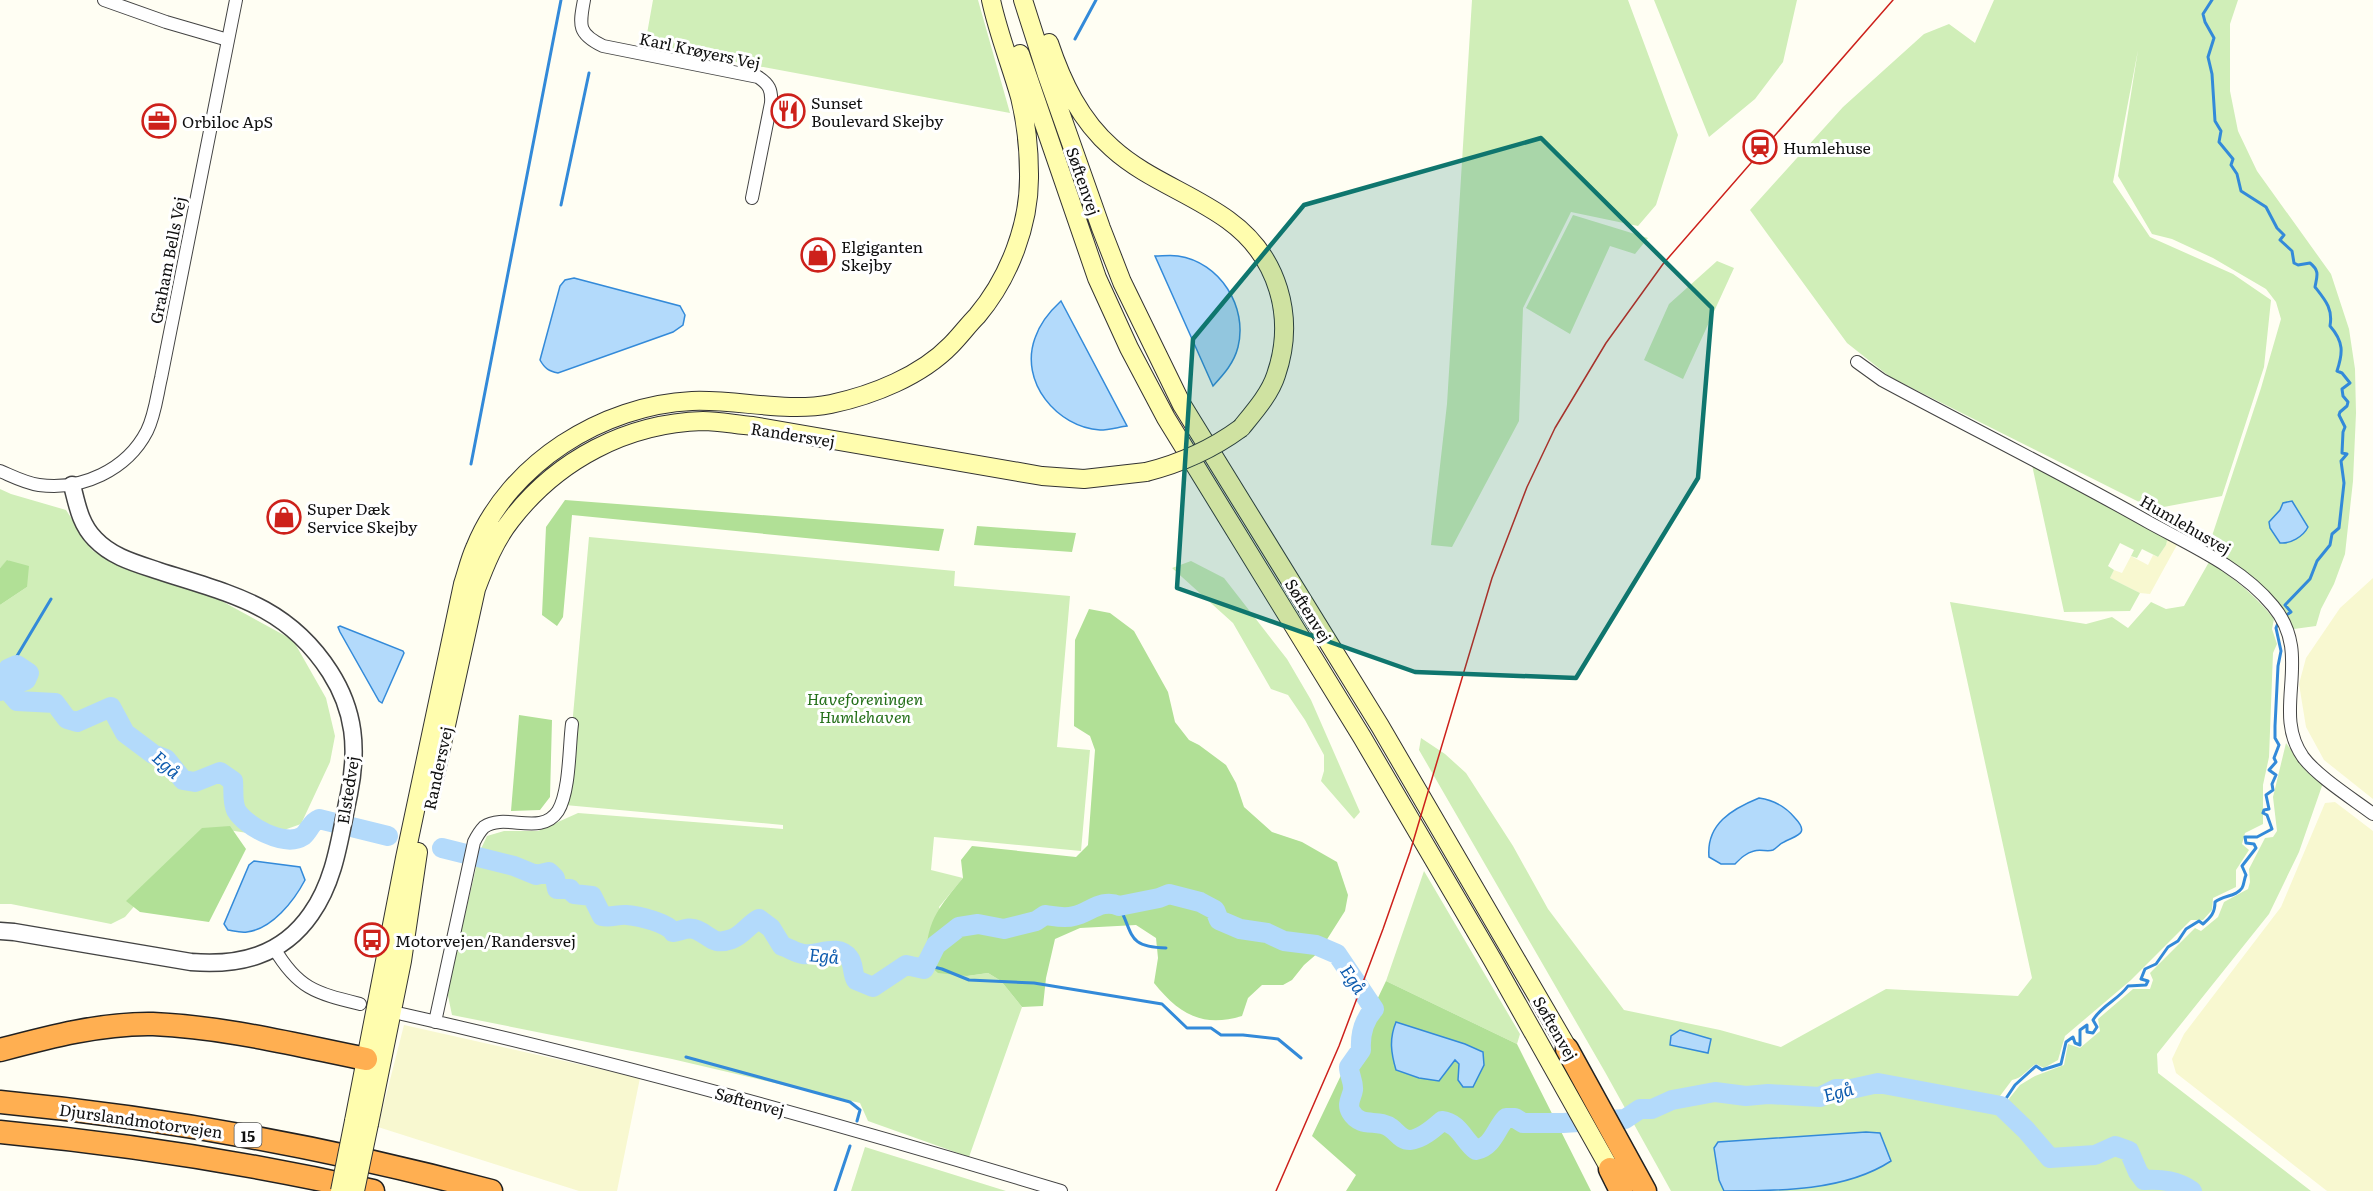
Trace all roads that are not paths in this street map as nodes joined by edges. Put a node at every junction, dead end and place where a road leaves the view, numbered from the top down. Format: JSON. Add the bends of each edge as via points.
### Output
{"nodes":[{"id":1,"x":104,"y":0,"type":"edge"},
{"id":2,"x":236,"y":0,"type":"edge"},
{"id":3,"x":584,"y":0,"type":"edge"},
{"id":4,"x":991,"y":0,"type":"edge"},
{"id":5,"x":1002,"y":0,"type":"edge"},
{"id":6,"x":1023,"y":0,"type":"edge"},
{"id":7,"x":1035,"y":0,"type":"edge"},
{"id":8,"x":228,"y":40,"type":"junction"},
{"id":9,"x":752,"y":198,"type":"dead end"},
{"id":10,"x":1857,"y":362,"type":"dead end"},
{"id":11,"x":0,"y":471,"type":"edge"},
{"id":12,"x":72,"y":485,"type":"junction"},
{"id":13,"x":572,"y":724,"type":"dead end"},
{"id":14,"x":2373,"y":814,"type":"edge"},
{"id":15,"x":0,"y":931,"type":"edge"},
{"id":16,"x":274,"y":948,"type":"junction"},
{"id":17,"x":360,"y":1004,"type":"dead end"},
{"id":18,"x":402,"y":1014,"type":"dead end"},
{"id":19,"x":435,"y":1022,"type":"junction"},
{"id":20,"x":1568,"y":1049,"type":"joint"},
{"id":21,"x":0,"y":1050,"type":"edge"},
{"id":22,"x":374,"y":1060,"type":"junction"},
{"id":23,"x":0,"y":1102,"type":"edge"},
{"id":24,"x":362,"y":1122,"type":"junction"},
{"id":25,"x":0,"y":1132,"type":"edge"},
{"id":26,"x":117,"y":1144,"type":"junction"},
{"id":27,"x":1623,"y":1166,"type":"junction"},
{"id":28,"x":315,"y":1191,"type":"edge"},
{"id":29,"x":340,"y":1191,"type":"edge"},
{"id":30,"x":356,"y":1191,"type":"edge"},
{"id":31,"x":373,"y":1191,"type":"edge"},
{"id":32,"x":491,"y":1191,"type":"edge"},
{"id":33,"x":1061,"y":1191,"type":"edge"},
{"id":34,"x":1619,"y":1191,"type":"edge"},
{"id":35,"x":1645,"y":1191,"type":"edge"},
{"id":36,"x":1656,"y":1191,"type":"edge"}],
"edges":[{"from":1,"to":8,"type":"street"},
{"from":2,"to":8,"type":"street","name":"Graham Bells Vej"},
{"from":3,"to":9,"type":"street","name":"Karl Krøyers Vej","via":[[582,30],[588,39],[603,46],[758,77],[765,82],[770,88],[771,103]]},
{"from":4,"to":22,"type":"main road","name":"Randersvej","via":[[1026,124],[1030,176],[1025,218],[1011,261],[991,296],[950,346],[912,374],[831,404],[794,407],[692,401],[641,408],[600,423],[562,444],[524,476],[495,511],[475,546],[463,584],[405,858]]},
{"from":5,"to":27,"type":"main road","name":"Søftenvej","via":[[1097,278],[1166,418],[1368,747],[1560,1079]]},
{"from":6,"to":20,"type":"main road","name":"Søftenvej","via":[[1122,282],[1182,405],[1380,726]]},
{"from":7,"to":22,"type":"main road","name":"Randersvej","bridge":true,"via":[[1064,83],[1098,135],[1130,162],[1229,221],[1254,242],[1272,271],[1284,306],[1284,340],[1276,376],[1260,404],[1241,428],[1195,457],[1146,472],[1084,479],[1042,476],[705,421],[643,429],[617,438],[556,473],[509,521],[476,589],[417,856],[402,961]]},
{"from":8,"to":12,"type":"street","name":"Graham Bells Vej","via":[[163,368],[147,430],[135,450],[120,464]]},
{"from":10,"to":14,"type":"street","name":"Humlehusvej","via":[[1882,380],[2026,454],[2209,556],[2263,595],[2285,623],[2292,644],[2290,715],[2295,742],[2315,769]]},
{"from":11,"to":12,"type":"street","via":[[37,484]]},
{"from":12,"to":16,"type":"street","name":"Elstedvej","via":[[85,526],[116,556],[256,604],[290,624],[317,652],[342,691],[353,730],[355,765],[331,876],[322,898],[300,928]]},
{"from":13,"to":19,"type":"street","via":[[564,796],[558,811],[549,820],[527,825],[498,823],[485,827],[474,842]]},
{"from":15,"to":16,"type":"street","name":"Elstedvej","via":[[218,964],[242,961]]},
{"from":16,"to":17,"type":"street","via":[[288,970],[311,989]]},
{"from":18,"to":19,"type":"street","name":"Søftenvej"},
{"from":19,"to":33,"type":"street","name":"Søftenvej","via":[[628,1068]]},
{"from":20,"to":27,"type":"highway"},
{"from":21,"to":22,"type":"highway","via":[[103,1027],[151,1024],[200,1027]]},
{"from":22,"to":24,"type":"main road","name":"Randersvej"},
{"from":23,"to":32,"type":"highway","name":"Djurslandmotorvejen","number":"15","via":[[245,1135]]},
{"from":24,"to":29,"type":"main road","name":"Randersvej","bridge":true},
{"from":24,"to":30,"type":"main road","name":"Randersvej","bridge":true},
{"from":25,"to":26,"type":"highway","name":"Djurslandmotorvejen","number":"15"},
{"from":26,"to":28,"type":"highway"},
{"from":26,"to":31,"type":"highway","name":"Djurslandmotorvejen","number":"15","via":[[244,1164]]},
{"from":27,"to":34,"type":"highway"},
{"from":27,"to":35,"type":"highway"},
{"from":27,"to":36,"type":"main road","name":"Søftenvej"}]}
